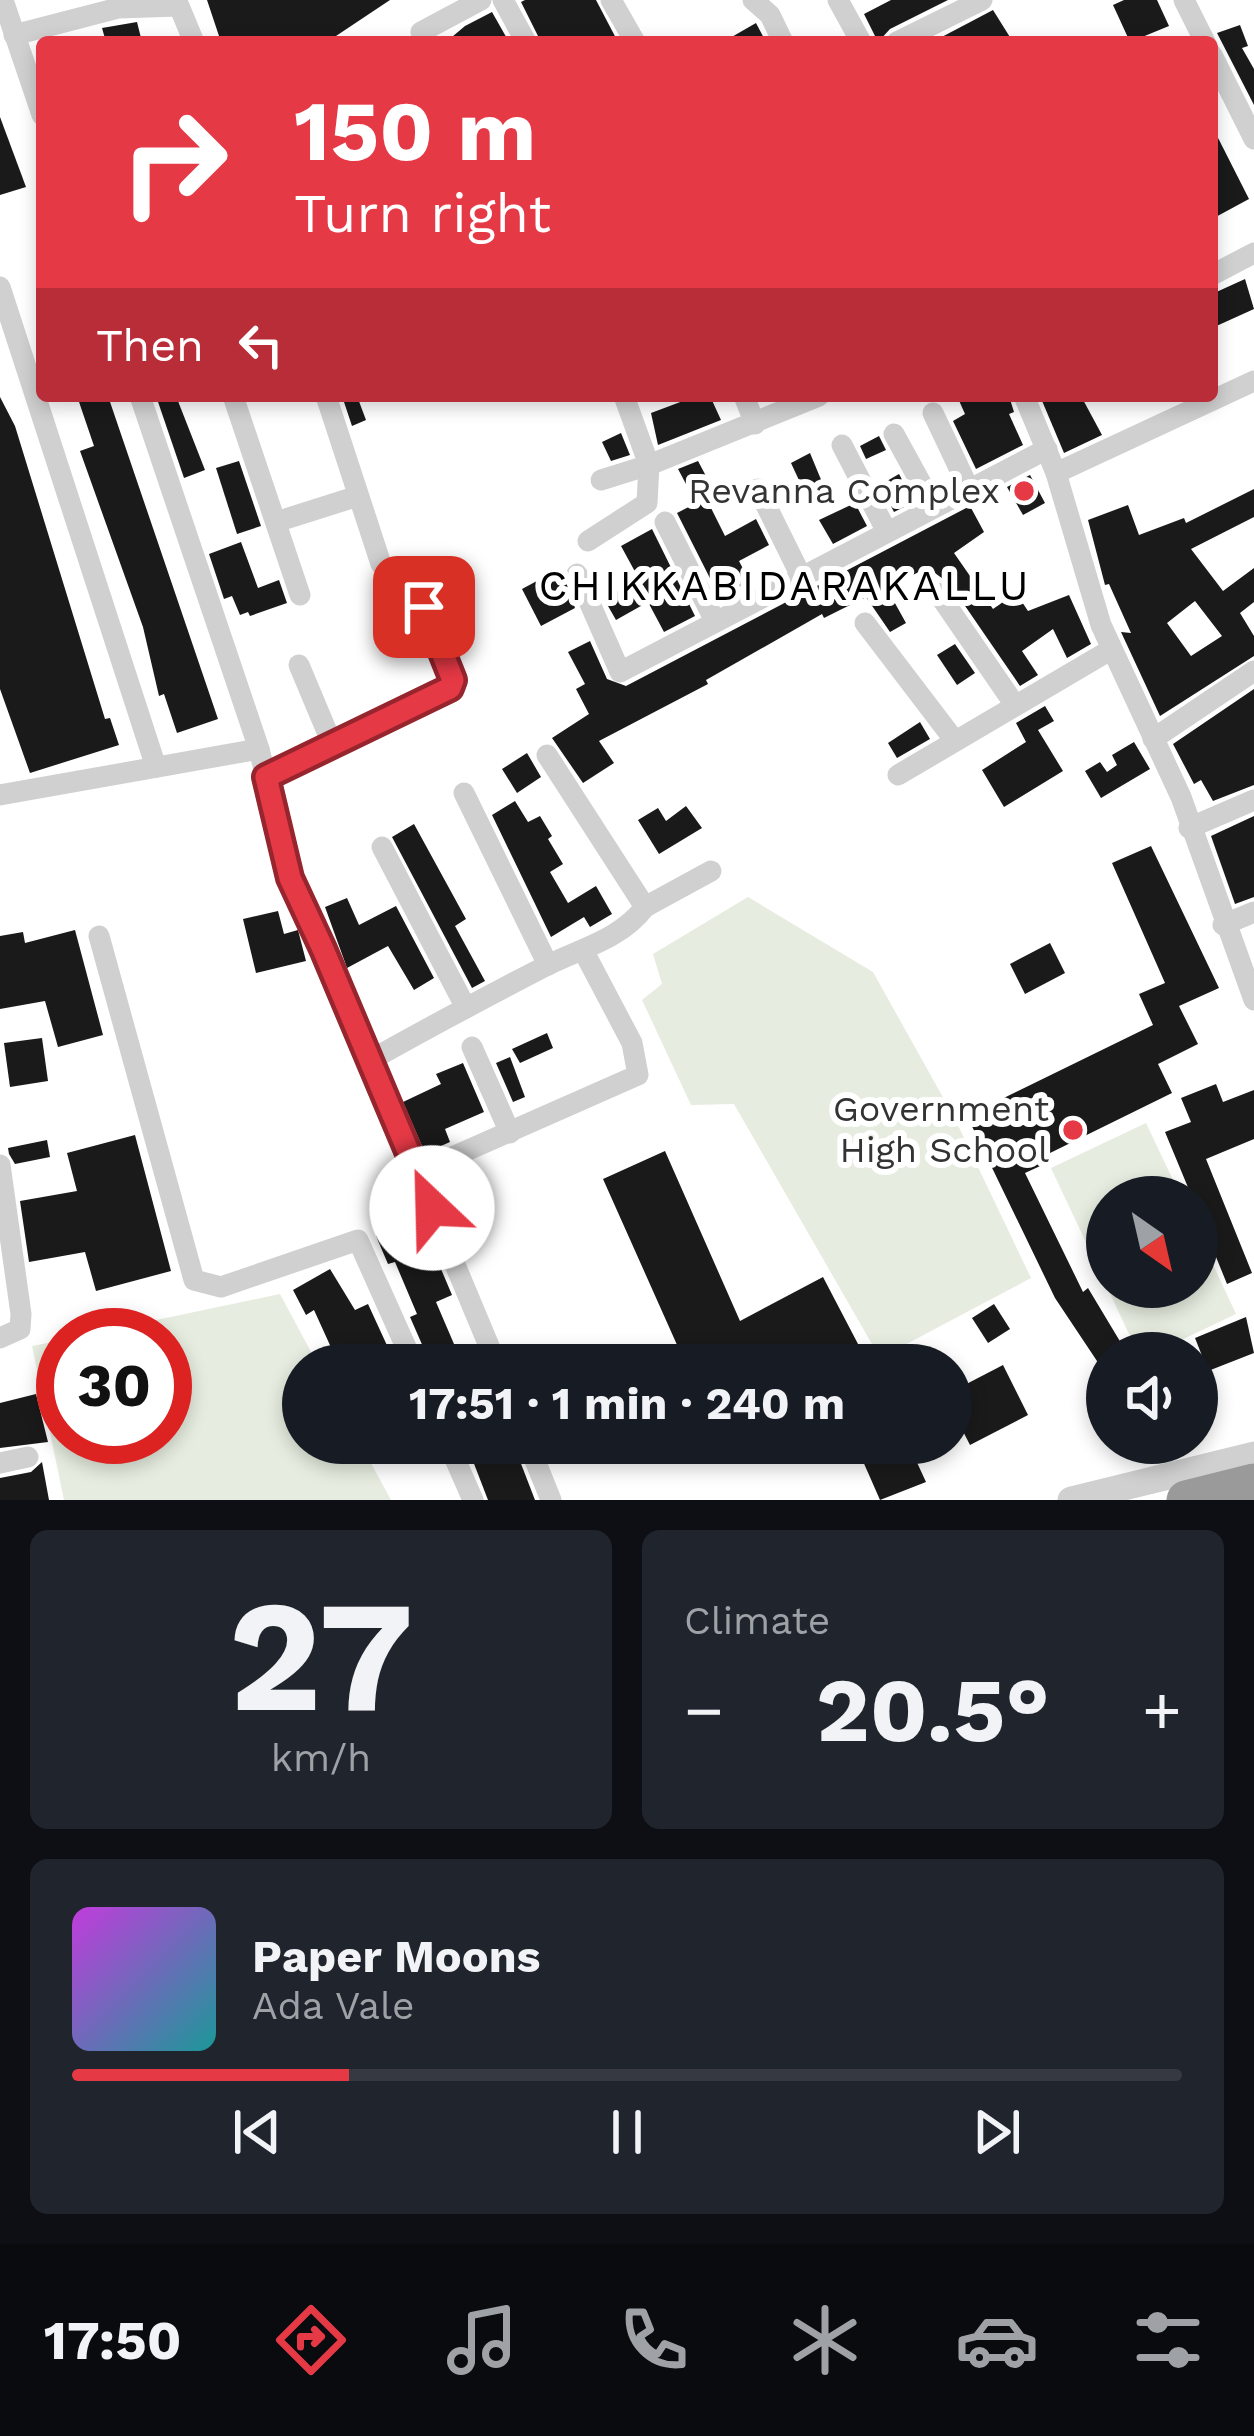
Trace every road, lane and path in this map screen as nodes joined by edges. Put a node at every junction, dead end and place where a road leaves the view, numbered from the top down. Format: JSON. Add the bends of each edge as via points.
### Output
{"nodes":[{"id":1,"x":3,"y":0,"type":"edge"},
{"id":2,"x":482,"y":0,"type":"edge"},
{"id":3,"x":503,"y":0,"type":"edge"},
{"id":4,"x":611,"y":0,"type":"edge"},
{"id":5,"x":753,"y":0,"type":"edge"},
{"id":6,"x":868,"y":0,"type":"edge"},
{"id":7,"x":982,"y":0,"type":"edge"},
{"id":8,"x":1184,"y":0,"type":"edge"},
{"id":9,"x":842,"y":6,"type":"edge"},
{"id":10,"x":14,"y":35,"type":"junction"},
{"id":11,"x":192,"y":36,"type":"edge"},
{"id":12,"x":422,"y":36,"type":"edge"},
{"id":13,"x":523,"y":36,"type":"edge"},
{"id":14,"x":632,"y":36,"type":"edge"},
{"id":15,"x":780,"y":36,"type":"edge"},
{"id":16,"x":858,"y":36,"type":"edge"},
{"id":17,"x":909,"y":36,"type":"edge"},
{"id":18,"x":1202,"y":36,"type":"edge"},
{"id":19,"x":1218,"y":68,"type":"edge"},
{"id":20,"x":36,"y":99,"type":"edge"},
{"id":21,"x":1254,"y":139,"type":"edge"},
{"id":22,"x":1254,"y":253,"type":"edge"},
{"id":23,"x":1218,"y":272,"type":"edge"},
{"id":24,"x":0,"y":287,"type":"edge"},
{"id":25,"x":1254,"y":381,"type":"edge"},
{"id":26,"x":36,"y":397,"type":"edge"},
{"id":27,"x":1218,"y":398,"type":"edge"},
{"id":28,"x":38,"y":402,"type":"edge"},
{"id":29,"x":142,"y":402,"type":"edge"},
{"id":30,"x":235,"y":402,"type":"edge"},
{"id":31,"x":328,"y":402,"type":"edge"},
{"id":32,"x":626,"y":402,"type":"edge"},
{"id":33,"x":746,"y":402,"type":"edge"},
{"id":34,"x":805,"y":402,"type":"edge"},
{"id":35,"x":1027,"y":402,"type":"edge"},
{"id":36,"x":1209,"y":402,"type":"edge"},
{"id":37,"x":933,"y":413,"type":"dead end"},
{"id":38,"x":755,"y":424,"type":"junction"},
{"id":39,"x":894,"y":434,"type":"dead end"},
{"id":40,"x":842,"y":445,"type":"dead end"},
{"id":41,"x":1047,"y":449,"type":"junction"},
{"id":42,"x":649,"y":464,"type":"junction"},
{"id":43,"x":1056,"y":473,"type":"junction"},
{"id":44,"x":601,"y":480,"type":"dead end"},
{"id":45,"x":758,"y":489,"type":"dead end"},
{"id":46,"x":969,"y":489,"type":"junction"},
{"id":47,"x":358,"y":496,"type":"junction"},
{"id":48,"x":934,"y":507,"type":"junction"},
{"id":49,"x":276,"y":522,"type":"junction"},
{"id":50,"x":664,"y":522,"type":"dead end"},
{"id":51,"x":886,"y":532,"type":"junction"},
{"id":52,"x":588,"y":542,"type":"dead end"},
{"id":53,"x":381,"y":564,"type":"dead end"},
{"id":54,"x":577,"y":574,"type":"dead end"},
{"id":55,"x":801,"y":576,"type":"junction"},
{"id":56,"x":938,"y":592,"type":"dead end"},
{"id":57,"x":300,"y":596,"type":"dead end"},
{"id":58,"x":424,"y":607,"type":"dead end"},
{"id":59,"x":715,"y":621,"type":"junction"},
{"id":60,"x":865,"y":623,"type":"dead end"},
{"id":61,"x":1112,"y":649,"type":"junction"},
{"id":62,"x":298,"y":665,"type":"dead end"},
{"id":63,"x":1254,"y":671,"type":"edge"},
{"id":64,"x":1015,"y":705,"type":"junction"},
{"id":65,"x":1154,"y":740,"type":"junction"},
{"id":66,"x":955,"y":741,"type":"junction"},
{"id":67,"x":333,"y":746,"type":"junction"},
{"id":68,"x":260,"y":748,"type":"junction"},
{"id":69,"x":548,"y":755,"type":"dead end"},
{"id":70,"x":157,"y":766,"type":"junction"},
{"id":71,"x":898,"y":775,"type":"dead end"},
{"id":72,"x":266,"y":777,"type":"junction"},
{"id":73,"x":2,"y":786,"type":"edge"},
{"id":74,"x":464,"y":793,"type":"dead end"},
{"id":75,"x":1254,"y":800,"type":"edge"},
{"id":76,"x":1189,"y":828,"type":"junction"},
{"id":77,"x":382,"y":847,"type":"dead end"},
{"id":78,"x":711,"y":871,"type":"dead end"},
{"id":79,"x":645,"y":907,"type":"junction"},
{"id":80,"x":1254,"y":912,"type":"edge"},
{"id":81,"x":1223,"y":925,"type":"junction"},
{"id":82,"x":99,"y":936,"type":"dead end"},
{"id":83,"x":584,"y":952,"type":"junction"},
{"id":84,"x":548,"y":965,"type":"junction"},
{"id":85,"x":1254,"y":1000,"type":"edge"},
{"id":86,"x":466,"y":1008,"type":"junction"},
{"id":87,"x":472,"y":1048,"type":"dead end"},
{"id":88,"x":369,"y":1060,"type":"junction"},
{"id":89,"x":510,"y":1133,"type":"junction"},
{"id":90,"x":0,"y":1165,"type":"edge"},
{"id":91,"x":416,"y":1173,"type":"junction"},
{"id":92,"x":0,"y":1338,"type":"edge"},
{"id":93,"x":405,"y":1344,"type":"edge"},
{"id":94,"x":488,"y":1344,"type":"edge"},
{"id":95,"x":1254,"y":1454,"type":"edge"},
{"id":96,"x":28,"y":1457,"type":"dead end"},
{"id":97,"x":0,"y":1463,"type":"edge"},
{"id":98,"x":457,"y":1464,"type":"edge"},
{"id":99,"x":536,"y":1464,"type":"edge"},
{"id":100,"x":1254,"y":1483,"type":"edge"},
{"id":101,"x":473,"y":1500,"type":"edge"},
{"id":102,"x":551,"y":1500,"type":"edge"},
{"id":103,"x":1071,"y":1500,"type":"edge"},
{"id":104,"x":1186,"y":1500,"type":"edge"}],
"edges":[{"from":1,"to":10,"type":"street"},
{"from":2,"to":12,"type":"street"},
{"from":3,"to":13,"type":"street"},
{"from":4,"to":14,"type":"street"},
{"from":5,"to":15,"type":"street"},
{"from":6,"to":9,"type":"street"},
{"from":7,"to":17,"type":"street"},
{"from":8,"to":18,"type":"street"},
{"from":9,"to":16,"type":"street"},
{"from":10,"to":11,"type":"street","via":[[118,8],[179,6]]},
{"from":10,"to":20,"type":"street"},
{"from":19,"to":21,"type":"street"},
{"from":22,"to":23,"type":"street"},
{"from":24,"to":26,"type":"street"},
{"from":25,"to":27,"type":"street"},
{"from":28,"to":70,"type":"street"},
{"from":29,"to":68,"type":"street"},
{"from":30,"to":49,"type":"street"},
{"from":31,"to":47,"type":"street"},
{"from":32,"to":42,"type":"street"},
{"from":33,"to":38,"type":"street"},
{"from":34,"to":38,"type":"street"},
{"from":35,"to":41,"type":"street"},
{"from":36,"to":43,"type":"street"},
{"from":37,"to":46,"type":"street"},
{"from":38,"to":42,"type":"street"},
{"from":39,"to":48,"type":"street"},
{"from":40,"to":51,"type":"street"},
{"from":41,"to":43,"type":"street"},
{"from":41,"to":46,"type":"street"},
{"from":42,"to":44,"type":"street"},
{"from":42,"to":52,"type":"street","via":[[647,503]]},
{"from":43,"to":61,"type":"street"},
{"from":45,"to":55,"type":"street"},
{"from":46,"to":48,"type":"street"},
{"from":47,"to":49,"type":"street"},
{"from":47,"to":53,"type":"street"},
{"from":48,"to":51,"type":"street"},
{"from":49,"to":57,"type":"street"},
{"from":50,"to":59,"type":"street"},
{"from":51,"to":55,"type":"street"},
{"from":54,"to":59,"type":"street","via":[[620,672]]},
{"from":55,"to":59,"type":"street"},
{"from":56,"to":64,"type":"street"},
{"from":58,"to":67,"type":"street","via":[[450,688]]},
{"from":60,"to":66,"type":"street"},
{"from":61,"to":64,"type":"street"},
{"from":61,"to":65,"type":"street"},
{"from":62,"to":67,"type":"street"},
{"from":63,"to":65,"type":"street"},
{"from":64,"to":66,"type":"street"},
{"from":65,"to":76,"type":"street"},
{"from":66,"to":71,"type":"street"},
{"from":67,"to":72,"type":"street"},
{"from":68,"to":70,"type":"street"},
{"from":68,"to":72,"type":"street"},
{"from":69,"to":79,"type":"street"},
{"from":70,"to":73,"type":"street"},
{"from":72,"to":88,"type":"street","via":[[302,913]]},
{"from":74,"to":84,"type":"street"},
{"from":75,"to":76,"type":"street"},
{"from":76,"to":81,"type":"street"},
{"from":77,"to":86,"type":"street"},
{"from":78,"to":79,"type":"street"},
{"from":79,"to":83,"type":"street"},
{"from":80,"to":81,"type":"street"},
{"from":81,"to":85,"type":"street"},
{"from":82,"to":93,"type":"street","via":[[194,1280],[221,1287],[358,1240]]},
{"from":83,"to":84,"type":"street"},
{"from":83,"to":89,"type":"street","via":[[632,1043],[638,1075]]},
{"from":84,"to":86,"type":"street"},
{"from":86,"to":88,"type":"street"},
{"from":87,"to":89,"type":"street"},
{"from":88,"to":91,"type":"street"},
{"from":89,"to":91,"type":"street"},
{"from":90,"to":92,"type":"street","via":[[20,1314],[20,1329]]},
{"from":91,"to":94,"type":"street"},
{"from":95,"to":103,"type":"street"},
{"from":96,"to":97,"type":"street"},
{"from":98,"to":101,"type":"street"},
{"from":99,"to":102,"type":"street"},
{"from":100,"to":104,"type":"highway"}]}
